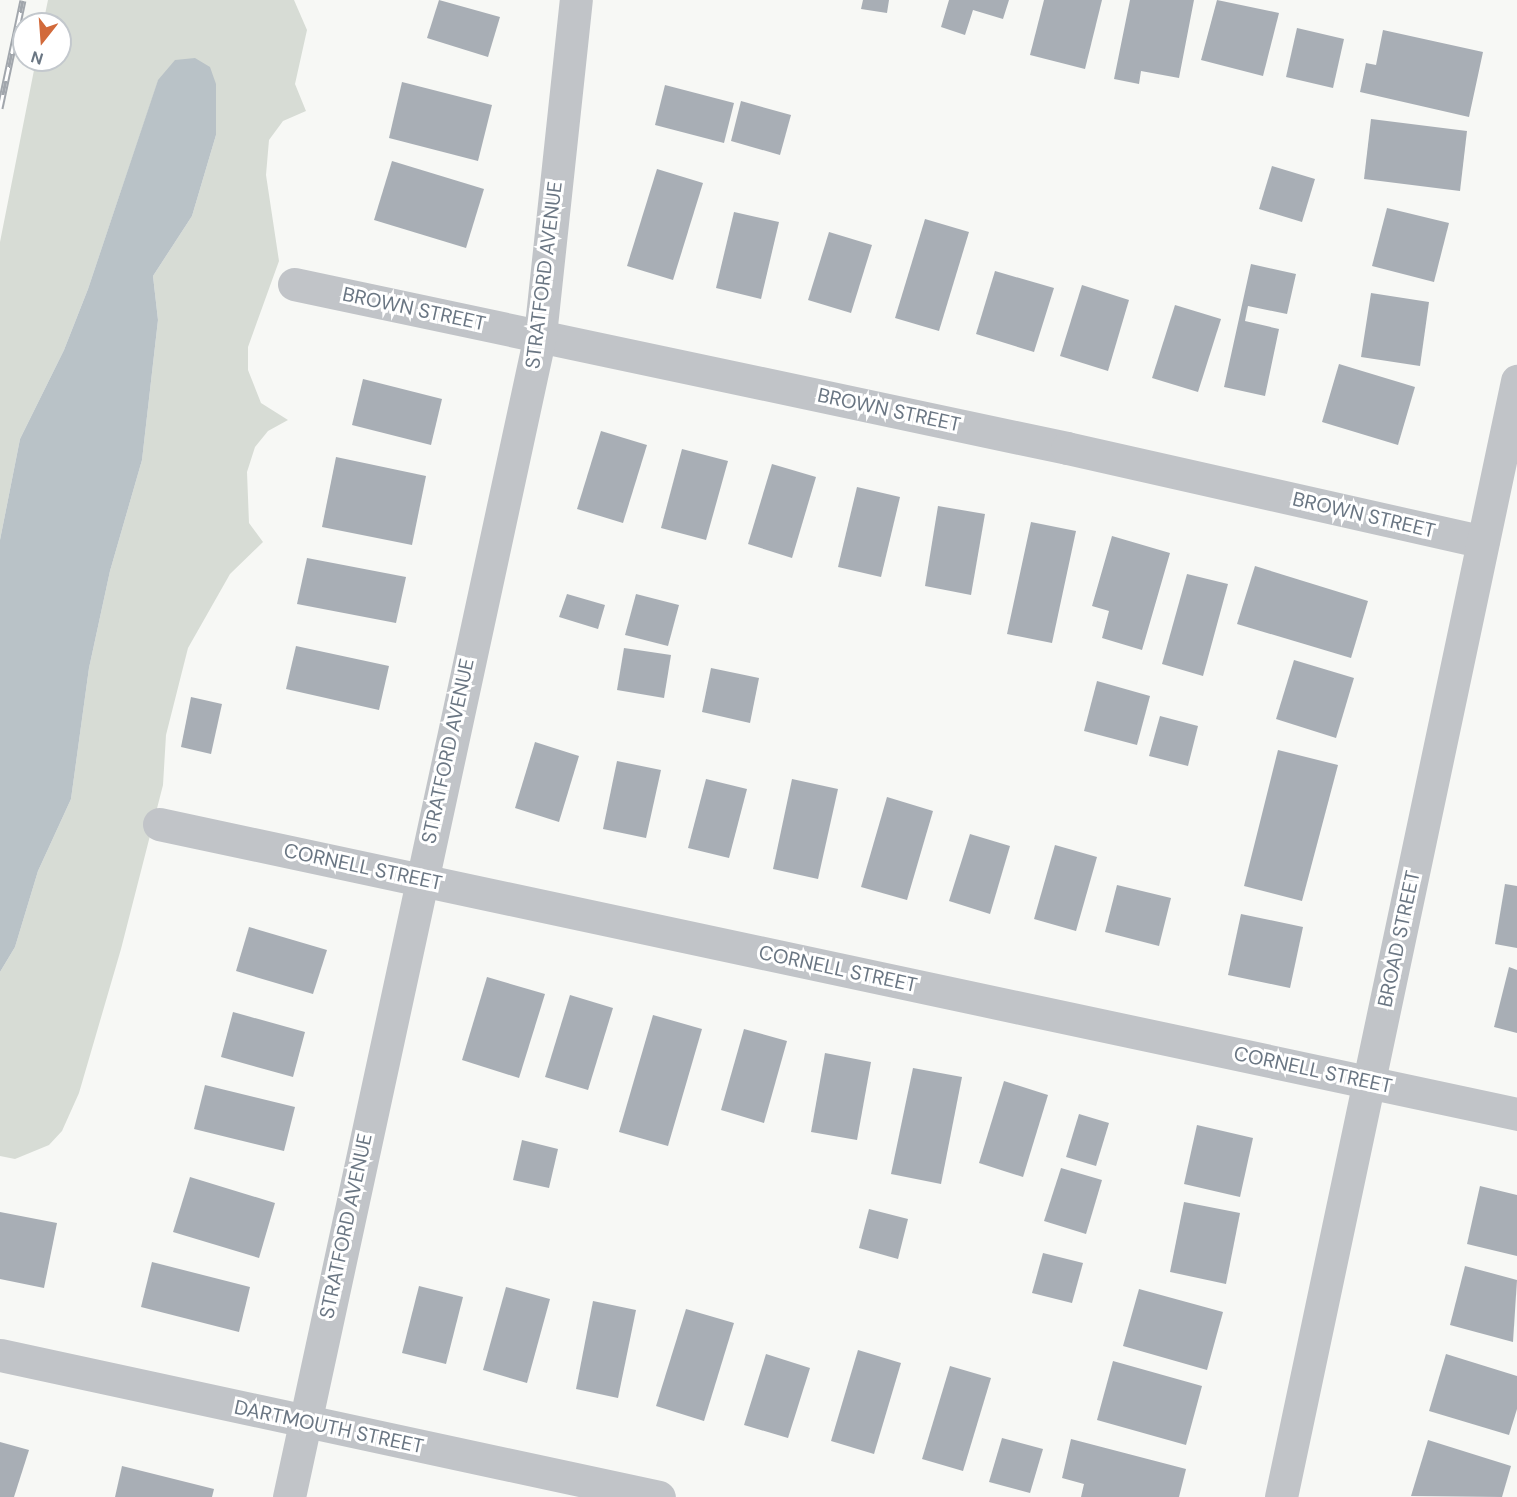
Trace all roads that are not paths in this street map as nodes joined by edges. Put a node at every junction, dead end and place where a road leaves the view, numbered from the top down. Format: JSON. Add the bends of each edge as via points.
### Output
{"nodes":[{"id":1,"x":576,"y":0,"type":"edge"},
{"id":2,"x":294,"y":284,"type":"dead end"},
{"id":3,"x":540,"y":335,"type":"junction"},
{"id":4,"x":1517,"y":381,"type":"edge"},
{"id":5,"x":1483,"y":542,"type":"junction"},
{"id":6,"x":159,"y":824,"type":"dead end"},
{"id":7,"x":420,"y":880,"type":"junction"},
{"id":8,"x":1369,"y":1083,"type":"junction"},
{"id":9,"x":1517,"y":1114,"type":"edge"},
{"id":10,"x":0,"y":1355,"type":"edge"},
{"id":11,"x":305,"y":1422,"type":"junction"},
{"id":12,"x":289,"y":1497,"type":"edge"},
{"id":13,"x":659,"y":1497,"type":"edge"},
{"id":14,"x":1281,"y":1497,"type":"edge"}],
"edges":[{"from":1,"to":3,"type":"street","name":"STRATFORD AVENUE"},
{"from":2,"to":3,"type":"street","name":"BROWN STREET"},
{"from":3,"to":5,"type":"street","name":"BROWN STREET"},
{"from":3,"to":7,"type":"street","name":"STRATFORD AVENUE"},
{"from":4,"to":5,"type":"street","name":"BROAD STREET"},
{"from":5,"to":8,"type":"street","name":"BROAD STREET"},
{"from":6,"to":7,"type":"street","name":"CORNELL STREET"},
{"from":7,"to":8,"type":"street","name":"CORNELL STREET"},
{"from":7,"to":11,"type":"street","name":"STRATFORD AVENUE"},
{"from":8,"to":9,"type":"street","name":"CORNELL STREET"},
{"from":8,"to":14,"type":"street","name":"BROAD STREET"},
{"from":10,"to":11,"type":"street","name":"DARTMOUTH STREET"},
{"from":11,"to":12,"type":"street","name":"STRATFORD AVENUE"},
{"from":11,"to":13,"type":"street","name":"DARTMOUTH STREET"}]}
